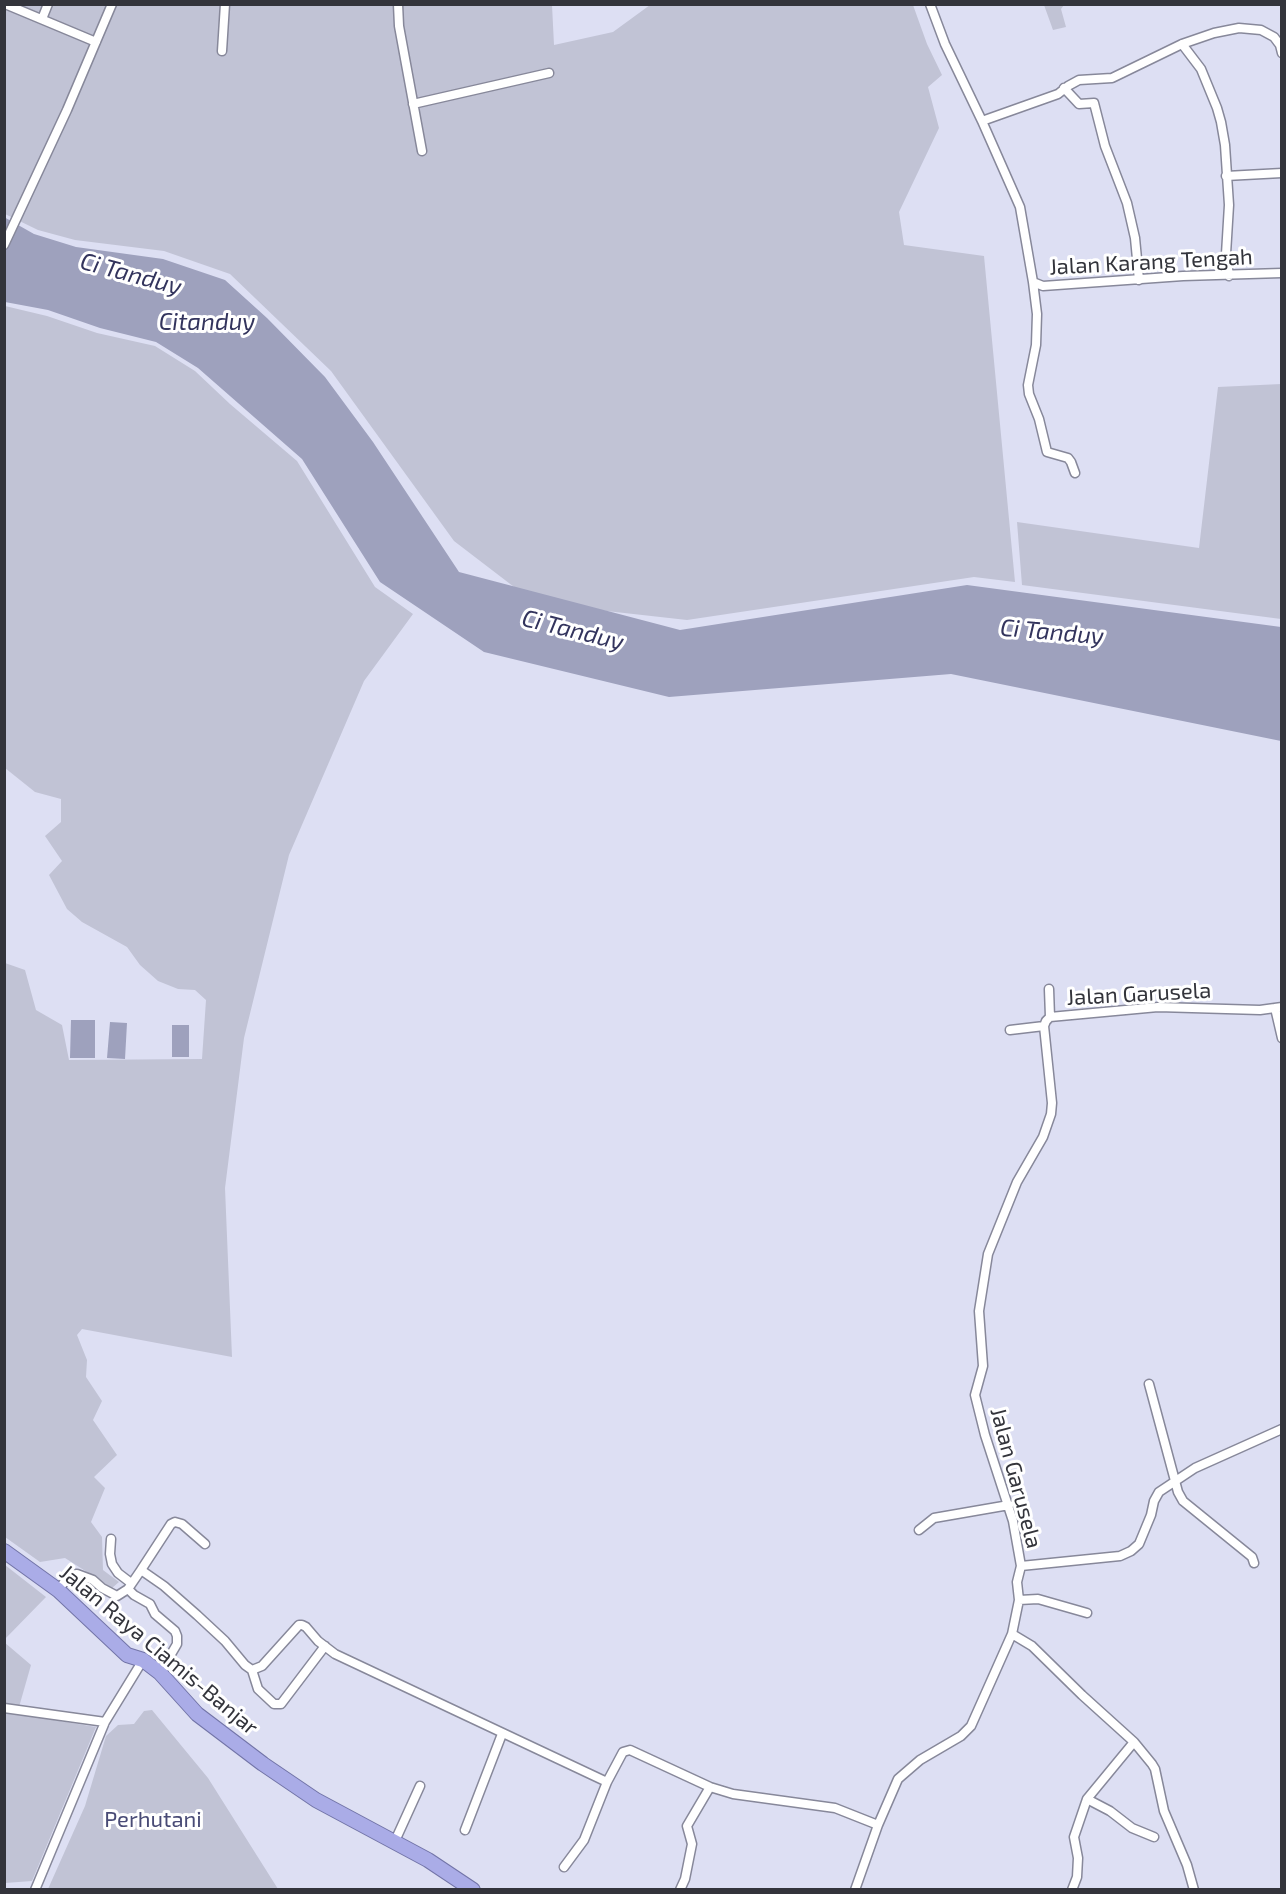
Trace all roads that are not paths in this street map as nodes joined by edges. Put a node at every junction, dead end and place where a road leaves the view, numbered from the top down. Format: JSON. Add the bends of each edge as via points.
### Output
{"nodes":[{"id":1,"x":4,"y":4,"type":"edge"},
{"id":2,"x":48,"y":4,"type":"edge"},
{"id":3,"x":111,"y":4,"type":"edge"},
{"id":4,"x":225,"y":4,"type":"edge"},
{"id":5,"x":398,"y":4,"type":"edge"},
{"id":6,"x":930,"y":4,"type":"edge"},
{"id":7,"x":42,"y":19,"type":"junction"},
{"id":8,"x":96,"y":42,"type":"junction"},
{"id":9,"x":1182,"y":44,"type":"junction"},
{"id":10,"x":222,"y":51,"type":"dead end"},
{"id":11,"x":1281,"y":52,"type":"edge"},
{"id":12,"x":549,"y":73,"type":"dead end"},
{"id":13,"x":1064,"y":88,"type":"junction"},
{"id":14,"x":413,"y":104,"type":"junction"},
{"id":15,"x":982,"y":121,"type":"junction"},
{"id":16,"x":422,"y":151,"type":"dead end"},
{"id":17,"x":1281,"y":173,"type":"edge"},
{"id":18,"x":1226,"y":176,"type":"junction"},
{"id":19,"x":4,"y":245,"type":"edge"},
{"id":20,"x":1281,"y":273,"type":"edge"},
{"id":21,"x":1228,"y":276,"type":"junction"},
{"id":22,"x":1139,"y":280,"type":"junction"},
{"id":23,"x":1033,"y":282,"type":"junction"},
{"id":24,"x":1075,"y":473,"type":"dead end"},
{"id":25,"x":1049,"y":989,"type":"dead end"},
{"id":26,"x":1278,"y":1007,"type":"edge"},
{"id":27,"x":1050,"y":1017,"type":"junction"},
{"id":28,"x":1044,"y":1026,"type":"junction"},
{"id":29,"x":1010,"y":1030,"type":"dead end"},
{"id":30,"x":1281,"y":1038,"type":"edge"},
{"id":31,"x":1149,"y":1384,"type":"dead end"},
{"id":32,"x":1281,"y":1429,"type":"edge"},
{"id":33,"x":1175,"y":1480,"type":"junction"},
{"id":34,"x":1009,"y":1505,"type":"junction"},
{"id":35,"x":919,"y":1530,"type":"dead end"},
{"id":36,"x":111,"y":1539,"type":"dead end"},
{"id":37,"x":206,"y":1544,"type":"dead end"},
{"id":38,"x":4,"y":1551,"type":"edge"},
{"id":39,"x":1254,"y":1563,"type":"dead end"},
{"id":40,"x":1021,"y":1566,"type":"junction"},
{"id":41,"x":141,"y":1570,"type":"junction"},
{"id":42,"x":130,"y":1586,"type":"junction"},
{"id":43,"x":58,"y":1590,"type":"junction"},
{"id":44,"x":1019,"y":1600,"type":"junction"},
{"id":45,"x":1087,"y":1613,"type":"dead end"},
{"id":46,"x":1012,"y":1634,"type":"junction"},
{"id":47,"x":325,"y":1646,"type":"junction"},
{"id":48,"x":143,"y":1660,"type":"junction"},
{"id":49,"x":252,"y":1670,"type":"junction"},
{"id":50,"x":160,"y":1673,"type":"junction"},
{"id":51,"x":4,"y":1708,"type":"edge"},
{"id":52,"x":105,"y":1722,"type":"junction"},
{"id":53,"x":502,"y":1734,"type":"junction"},
{"id":54,"x":1134,"y":1742,"type":"junction"},
{"id":55,"x":607,"y":1782,"type":"junction"},
{"id":56,"x":420,"y":1786,"type":"dead end"},
{"id":57,"x":710,"y":1787,"type":"junction"},
{"id":58,"x":1088,"y":1799,"type":"junction"},
{"id":59,"x":878,"y":1825,"type":"junction"},
{"id":60,"x":465,"y":1830,"type":"dead end"},
{"id":61,"x":1154,"y":1837,"type":"dead end"},
{"id":62,"x":395,"y":1841,"type":"junction"},
{"id":63,"x":564,"y":1867,"type":"dead end"},
{"id":64,"x":35,"y":1890,"type":"edge"},
{"id":65,"x":472,"y":1890,"type":"edge"},
{"id":66,"x":680,"y":1890,"type":"edge"},
{"id":67,"x":855,"y":1890,"type":"edge"},
{"id":68,"x":1072,"y":1890,"type":"edge"},
{"id":69,"x":1194,"y":1890,"type":"edge"}],
"edges":[{"from":1,"to":7,"type":"street"},
{"from":2,"to":7,"type":"street"},
{"from":3,"to":8,"type":"street"},
{"from":4,"to":10,"type":"street"},
{"from":5,"to":14,"type":"street"},
{"from":6,"to":15,"type":"street","name":"Jalan Karang Tengah"},
{"from":7,"to":8,"type":"street"},
{"from":8,"to":19,"type":"street"},
{"from":9,"to":11,"type":"street","via":[[1214,33],[1252,29],[1269,33]]},
{"from":9,"to":13,"type":"street","via":[[1112,78],[1079,80]]},
{"from":9,"to":18,"type":"street","via":[[1201,69],[1217,108],[1225,145]]},
{"from":12,"to":14,"type":"street"},
{"from":13,"to":15,"type":"street","via":[[1058,94]]},
{"from":13,"to":22,"type":"street","via":[[1079,104],[1094,103],[1105,146],[1127,203]]},
{"from":14,"to":16,"type":"street"},
{"from":15,"to":23,"type":"street","name":"Jalan Karang Tengah","via":[[1020,207]]},
{"from":17,"to":18,"type":"street"},
{"from":18,"to":21,"type":"street"},
{"from":20,"to":21,"type":"street","name":"Jalan Karang Tengah"},
{"from":21,"to":22,"type":"street","name":"Jalan Karang Tengah"},
{"from":22,"to":23,"type":"street","name":"Jalan Karang Tengah","via":[[1043,286]]},
{"from":23,"to":24,"type":"street","via":[[1036,345],[1029,394],[1047,452],[1068,458]]},
{"from":25,"to":27,"type":"street"},
{"from":26,"to":27,"type":"street","name":"Jalan Garusela","via":[[1158,1007]]},
{"from":26,"to":30,"type":"street"},
{"from":27,"to":28,"type":"street","name":"Jalan Garusela"},
{"from":28,"to":29,"type":"street"},
{"from":28,"to":34,"type":"street","name":"Jalan Garusela","via":[[1051,1114],[1017,1182],[988,1254],[979,1311],[983,1366],[975,1395]]},
{"from":31,"to":33,"type":"street"},
{"from":32,"to":33,"type":"street"},
{"from":33,"to":39,"type":"street","via":[[1183,1501],[1252,1557]]},
{"from":33,"to":40,"type":"street","via":[[1156,1497],[1139,1544],[1131,1551],[1120,1556]]},
{"from":34,"to":35,"type":"street","via":[[934,1518]]},
{"from":34,"to":40,"type":"street","name":"Jalan Garusela"},
{"from":36,"to":42,"type":"street","via":[[112,1564]]},
{"from":37,"to":41,"type":"street","via":[[183,1524],[171,1524]]},
{"from":38,"to":43,"type":"highway","name":"Jalan Raya Ciamis-Banjar"},
{"from":40,"to":44,"type":"street","name":"Jalan Garusela","via":[[1017,1582]]},
{"from":41,"to":42,"type":"street"},
{"from":41,"to":49,"type":"street","via":[[197,1615]]},
{"from":42,"to":43,"type":"street","via":[[123,1594],[114,1596],[93,1580],[77,1574],[70,1575]]},
{"from":42,"to":50,"type":"street","via":[[134,1595],[150,1604],[177,1636],[177,1644]]},
{"from":43,"to":48,"type":"highway","name":"Jalan Raya Ciamis-Banjar","via":[[128,1655]]},
{"from":44,"to":45,"type":"street","via":[[1038,1599]]},
{"from":44,"to":46,"type":"street","name":"Jalan Garusela"},
{"from":46,"to":54,"type":"street","via":[[1032,1646]]},
{"from":46,"to":59,"type":"street","name":"Jalan Garusela","via":[[971,1726],[902,1774]]},
{"from":47,"to":49,"type":"street","via":[[299,1625],[262,1666]]},
{"from":47,"to":49,"type":"street","via":[[281,1704],[274,1704],[258,1689]]},
{"from":47,"to":53,"type":"street"},
{"from":48,"to":50,"type":"highway","name":"Jalan Raya Ciamis-Banjar"},
{"from":48,"to":52,"type":"street"},
{"from":50,"to":62,"type":"highway","name":"Jalan Raya Ciamis-Banjar","via":[[197,1714],[263,1764],[316,1800]]},
{"from":51,"to":52,"type":"street"},
{"from":52,"to":64,"type":"street"},
{"from":53,"to":55,"type":"street"},
{"from":53,"to":60,"type":"street"},
{"from":54,"to":58,"type":"street"},
{"from":54,"to":69,"type":"street","via":[[1155,1768],[1164,1812]]},
{"from":55,"to":57,"type":"street","via":[[623,1752],[630,1750]]},
{"from":55,"to":63,"type":"street","via":[[584,1840]]},
{"from":56,"to":62,"type":"street"},
{"from":57,"to":59,"type":"street","via":[[741,1797],[835,1808]]},
{"from":57,"to":66,"type":"street","via":[[687,1826],[692,1844]]},
{"from":58,"to":61,"type":"street","via":[[1132,1828]]},
{"from":58,"to":68,"type":"street","via":[[1074,1838],[1078,1858]]},
{"from":59,"to":67,"type":"street","name":"Jalan Garusela"},
{"from":62,"to":65,"type":"highway","name":"Jalan Raya Ciamis-Banjar"}]}
